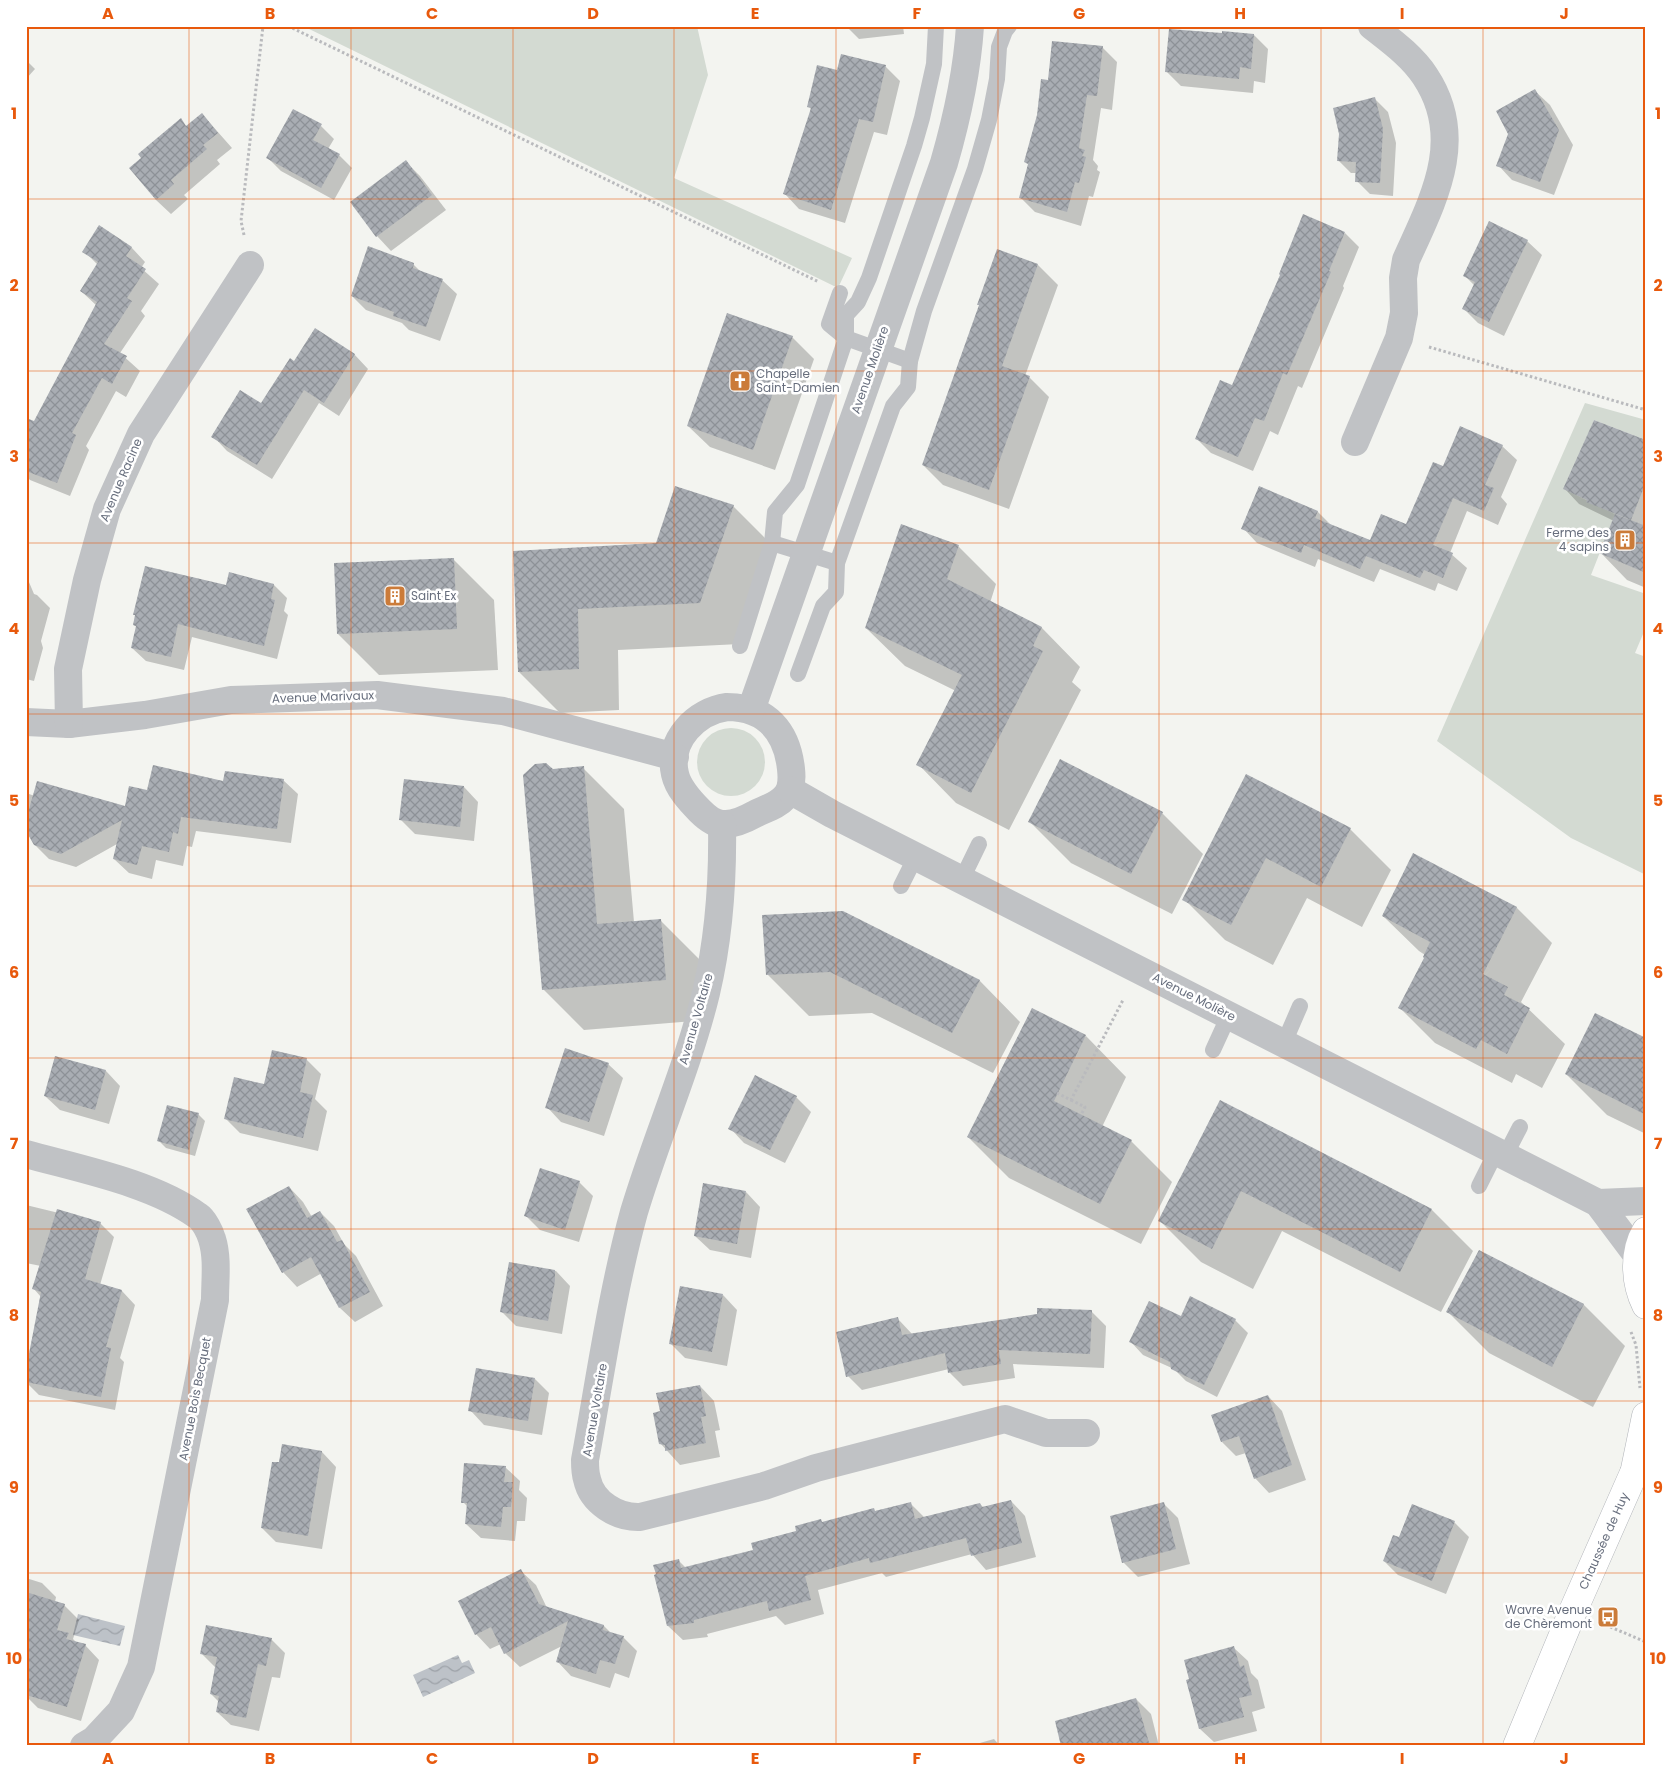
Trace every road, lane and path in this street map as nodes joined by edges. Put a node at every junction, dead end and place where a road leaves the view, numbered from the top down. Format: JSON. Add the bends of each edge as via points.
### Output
{"nodes":[{"id":1,"x":263,"y":26,"type":"edge"},
{"id":2,"x":288,"y":26,"type":"edge"},
{"id":3,"x":936,"y":26,"type":"edge"},
{"id":4,"x":970,"y":26,"type":"edge"},
{"id":5,"x":1009,"y":26,"type":"edge"},
{"id":6,"x":1372,"y":26,"type":"edge"},
{"id":7,"x":250,"y":265,"type":"joint"},
{"id":8,"x":840,"y":292,"type":"joint"},
{"id":9,"x":846,"y":338,"type":"junction"},
{"id":10,"x":1399,"y":338,"type":"junction"},
{"id":11,"x":877,"y":350,"type":"junction"},
{"id":12,"x":910,"y":361,"type":"junction"},
{"id":13,"x":1646,"y":410,"type":"edge"},
{"id":14,"x":1356,"y":442,"type":"dead end"},
{"id":15,"x":772,"y":543,"type":"junction"},
{"id":16,"x":806,"y":554,"type":"junction"},
{"id":17,"x":837,"y":563,"type":"junction"},
{"id":18,"x":740,"y":646,"type":"dead end"},
{"id":19,"x":798,"y":674,"type":"dead end"},
{"id":20,"x":751,"y":710,"type":"junction"},
{"id":21,"x":26,"y":722,"type":"edge"},
{"id":22,"x":69,"y":724,"type":"junction"},
{"id":23,"x":674,"y":757,"type":"junction"},
{"id":24,"x":790,"y":790,"type":"junction"},
{"id":25,"x":722,"y":824,"type":"junction"},
{"id":26,"x":979,"y":844,"type":"dead end"},
{"id":27,"x":916,"y":856,"type":"junction"},
{"id":28,"x":962,"y":880,"type":"junction"},
{"id":29,"x":901,"y":886,"type":"dead end"},
{"id":30,"x":1123,"y":1000,"type":"dead end"},
{"id":31,"x":1300,"y":1006,"type":"dead end"},
{"id":32,"x":1229,"y":1015,"type":"junction"},
{"id":33,"x":1284,"y":1043,"type":"junction"},
{"id":34,"x":1213,"y":1050,"type":"dead end"},
{"id":35,"x":1057,"y":1094,"type":"dead end"},
{"id":36,"x":1071,"y":1100,"type":"junction"},
{"id":37,"x":1081,"y":1115,"type":"dead end"},
{"id":38,"x":1520,"y":1126,"type":"dead end"},
{"id":39,"x":26,"y":1154,"type":"edge"},
{"id":40,"x":1501,"y":1154,"type":"junction"},
{"id":41,"x":1479,"y":1186,"type":"dead end"},
{"id":42,"x":1646,"y":1201,"type":"edge"},
{"id":43,"x":1598,"y":1203,"type":"junction"},
{"id":44,"x":1642,"y":1243,"type":"edge"},
{"id":45,"x":1646,"y":1305,"type":"edge"},
{"id":46,"x":1629,"y":1327,"type":"dead end"},
{"id":47,"x":1643,"y":1403,"type":"edge"},
{"id":48,"x":1086,"y":1433,"type":"dead end"},
{"id":49,"x":1640,"y":1466,"type":"edge"},
{"id":50,"x":1573,"y":1611,"type":"junction"},
{"id":51,"x":1646,"y":1642,"type":"edge"},
{"id":52,"x":84,"y":1746,"type":"edge"},
{"id":53,"x":1516,"y":1746,"type":"edge"}],
"edges":[{"from":1,"to":7,"type":"path","via":[[240,221]]},
{"from":2,"to":8,"type":"path"},
{"from":3,"to":9,"type":"lane","via":[[931,84],[914,146],[869,278],[858,302],[846,315]]},
{"from":4,"to":11,"type":"street","name":"Avenue Molière","via":[[963,89],[953,133]]},
{"from":5,"to":12,"type":"lane","via":[[1000,47],[992,106],[975,169],[924,311]]},
{"from":6,"to":10,"type":"street","via":[[1400,48],[1425,75],[1436,96],[1446,141],[1442,171],[1404,270],[1404,314]]},
{"from":7,"to":22,"type":"street","name":"Avenue Racine","via":[[141,434],[107,510],[87,580],[68,669]]},
{"from":8,"to":9,"type":"lane","via":[[829,324]]},
{"from":9,"to":11,"type":"lane"},
{"from":9,"to":15,"type":"lane","via":[[797,484],[775,512]]},
{"from":10,"to":13,"type":"path"},
{"from":10,"to":14,"type":"street"},
{"from":11,"to":12,"type":"lane"},
{"from":11,"to":16,"type":"street","name":"Avenue Molière"},
{"from":12,"to":17,"type":"lane","via":[[908,387],[893,406]]},
{"from":15,"to":16,"type":"lane"},
{"from":15,"to":18,"type":"lane"},
{"from":16,"to":17,"type":"lane"},
{"from":16,"to":20,"type":"street","name":"Avenue Molière"},
{"from":17,"to":19,"type":"lane","via":[[836,592],[823,606]]},
{"from":20,"to":23,"type":"street","via":[[717,708],[699,717],[684,733]]},
{"from":20,"to":24,"type":"street","via":[[769,720],[785,742],[792,775]]},
{"from":21,"to":22,"type":"street","name":"Avenue Marivaux"},
{"from":22,"to":23,"type":"street","name":"Avenue Marivaux","via":[[231,700],[377,695],[504,711]]},
{"from":23,"to":25,"type":"street","via":[[674,772],[689,800],[712,821]]},
{"from":24,"to":25,"type":"street","via":[[776,805],[740,821]]},
{"from":24,"to":27,"type":"street","name":"Avenue Molière"},
{"from":25,"to":48,"type":"street","name":"Avenue Voltaire","via":[[721,893],[714,956],[693,1038],[637,1203],[621,1268],[585,1460],[587,1480],[593,1494],[614,1512],[640,1518],[1005,1419],[1046,1433]]},
{"from":26,"to":28,"type":"lane"},
{"from":27,"to":28,"type":"street","name":"Avenue Molière"},
{"from":27,"to":29,"type":"lane"},
{"from":28,"to":32,"type":"street","name":"Avenue Molière"},
{"from":30,"to":36,"type":"path"},
{"from":31,"to":33,"type":"lane"},
{"from":32,"to":33,"type":"street","name":"Avenue Molière"},
{"from":32,"to":34,"type":"lane"},
{"from":33,"to":40,"type":"street","name":"Avenue Molière"},
{"from":35,"to":36,"type":"path"},
{"from":36,"to":37,"type":"path","via":[[1084,1107]]},
{"from":38,"to":40,"type":"lane"},
{"from":39,"to":52,"type":"street","name":"Avenue Bois Becquet","via":[[164,1196],[200,1218],[212,1238],[216,1265],[215,1300],[141,1667],[121,1711],[94,1740]]},
{"from":40,"to":41,"type":"lane"},
{"from":40,"to":43,"type":"street","name":"Avenue Molière"},
{"from":42,"to":43,"type":"street","name":"Avenue Molière"},
{"from":43,"to":44,"type":"street","name":"Avenue Molière"},
{"from":44,"to":45,"type":"main road","via":[[1637,1276]]},
{"from":46,"to":47,"type":"path","via":[[1636,1345]]},
{"from":47,"to":49,"type":"main road","name":"Chaussée de Huy"},
{"from":49,"to":50,"type":"main road","name":"Chaussée de Huy"},
{"from":50,"to":51,"type":"path"},
{"from":50,"to":53,"type":"main road","name":"Chaussée de Huy"}]}
